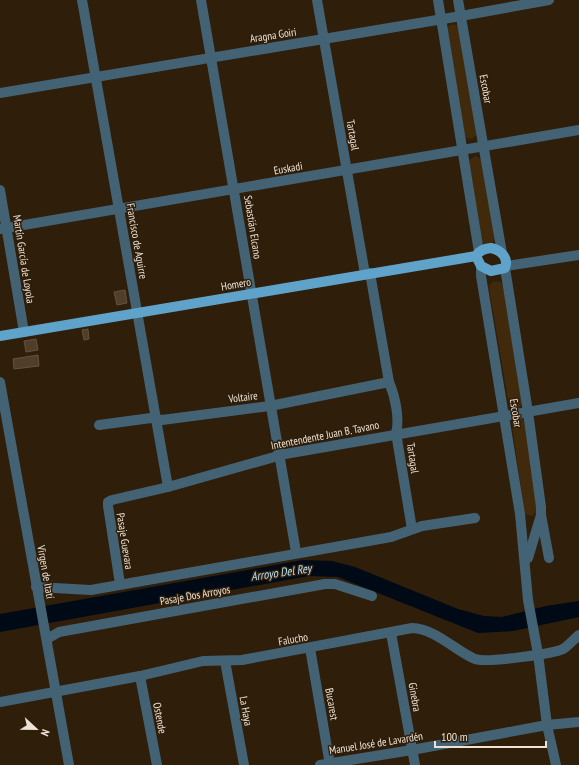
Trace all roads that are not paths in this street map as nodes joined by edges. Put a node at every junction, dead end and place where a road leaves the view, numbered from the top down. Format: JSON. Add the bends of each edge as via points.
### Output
{"nodes":[{"id":1,"x":82,"y":0,"type":"edge"},
{"id":2,"x":201,"y":0,"type":"edge"},
{"id":3,"x":317,"y":0,"type":"edge"},
{"id":4,"x":438,"y":0,"type":"edge"},
{"id":5,"x":458,"y":0,"type":"edge"},
{"id":6,"x":549,"y":0,"type":"edge"},
{"id":7,"x":461,"y":16,"type":"junction"},
{"id":8,"x":441,"y":20,"type":"junction"},
{"id":9,"x":324,"y":39,"type":"junction"},
{"id":10,"x":210,"y":57,"type":"junction"},
{"id":11,"x":96,"y":77,"type":"junction"},
{"id":12,"x":0,"y":93,"type":"edge"},
{"id":13,"x":579,"y":130,"type":"edge"},
{"id":14,"x":484,"y":146,"type":"junction"},
{"id":15,"x":462,"y":150,"type":"junction"},
{"id":16,"x":347,"y":170,"type":"junction"},
{"id":17,"x":234,"y":189,"type":"junction"},
{"id":18,"x":0,"y":190,"type":"edge"},
{"id":19,"x":119,"y":208,"type":"junction"},
{"id":20,"x":3,"y":228,"type":"edge"},
{"id":21,"x":502,"y":253,"type":"junction"},
{"id":22,"x":478,"y":254,"type":"junction"},
{"id":23,"x":579,"y":255,"type":"edge"},
{"id":24,"x":481,"y":266,"type":"junction"},
{"id":25,"x":506,"y":267,"type":"junction"},
{"id":26,"x":367,"y":273,"type":"junction"},
{"id":27,"x":252,"y":293,"type":"junction"},
{"id":28,"x":137,"y":313,"type":"junction"},
{"id":29,"x":24,"y":332,"type":"junction"},
{"id":30,"x":0,"y":336,"type":"edge"},
{"id":31,"x":0,"y":382,"type":"edge"},
{"id":32,"x":389,"y":382,"type":"junction"},
{"id":33,"x":579,"y":403,"type":"edge"},
{"id":34,"x":270,"y":406,"type":"junction"},
{"id":35,"x":528,"y":412,"type":"junction"},
{"id":36,"x":504,"y":415,"type":"junction"},
{"id":37,"x":156,"y":419,"type":"junction"},
{"id":38,"x":99,"y":425,"type":"dead end"},
{"id":39,"x":396,"y":433,"type":"junction"},
{"id":40,"x":278,"y":456,"type":"junction"},
{"id":41,"x":168,"y":487,"type":"junction"},
{"id":42,"x":108,"y":502,"type":"joint"},
{"id":43,"x":520,"y":514,"type":"junction"},
{"id":44,"x":540,"y":515,"type":"junction"},
{"id":45,"x":475,"y":518,"type":"dead end"},
{"id":46,"x":412,"y":529,"type":"junction"},
{"id":47,"x":296,"y":552,"type":"junction"},
{"id":48,"x":549,"y":558,"type":"dead end"},
{"id":49,"x":526,"y":563,"type":"junction"},
{"id":50,"x":120,"y":584,"type":"junction"},
{"id":51,"x":36,"y":592,"type":"junction"},
{"id":52,"x":372,"y":596,"type":"dead end"},
{"id":53,"x":391,"y":633,"type":"junction"},
{"id":54,"x":579,"y":634,"type":"edge"},
{"id":55,"x":46,"y":635,"type":"junction"},
{"id":56,"x":310,"y":648,"type":"junction"},
{"id":57,"x":538,"y":654,"type":"junction"},
{"id":58,"x":225,"y":661,"type":"junction"},
{"id":59,"x":140,"y":676,"type":"junction"},
{"id":60,"x":57,"y":691,"type":"junction"},
{"id":61,"x":0,"y":702,"type":"edge"},
{"id":62,"x":579,"y":722,"type":"edge"},
{"id":63,"x":547,"y":725,"type":"junction"},
{"id":64,"x":412,"y":750,"type":"junction"},
{"id":65,"x":330,"y":764,"type":"edge"},
{"id":66,"x":69,"y":765,"type":"edge"},
{"id":67,"x":157,"y":765,"type":"edge"},
{"id":68,"x":244,"y":765,"type":"edge"},
{"id":69,"x":320,"y":765,"type":"edge"},
{"id":70,"x":415,"y":765,"type":"edge"},
{"id":71,"x":556,"y":765,"type":"edge"}],
"edges":[{"from":1,"to":11,"type":"street","name":"Francisco de Aguirre"},
{"from":2,"to":10,"type":"street","name":"Sebastián Elcano"},
{"from":3,"to":9,"type":"street","name":"Tartagal"},
{"from":4,"to":8,"type":"street"},
{"from":5,"to":7,"type":"street","name":"Escobar"},
{"from":6,"to":7,"type":"street","name":"Aragna Goiri"},
{"from":7,"to":8,"type":"street","name":"Aragna Goiri"},
{"from":7,"to":14,"type":"street","name":"Escobar"},
{"from":8,"to":9,"type":"street","name":"Aragna Goiri"},
{"from":8,"to":15,"type":"street"},
{"from":9,"to":10,"type":"street","name":"Aragna Goiri"},
{"from":9,"to":16,"type":"street","name":"Tartagal"},
{"from":10,"to":11,"type":"street","name":"Aragna Goiri"},
{"from":10,"to":17,"type":"street","name":"Sebastián Elcano"},
{"from":11,"to":12,"type":"street","name":"Aragna Goiri"},
{"from":11,"to":19,"type":"street","name":"Francisco de Aguirre"},
{"from":13,"to":14,"type":"street","name":"Euskadi"},
{"from":14,"to":15,"type":"street","name":"Euskadi"},
{"from":14,"to":21,"type":"street","name":"Escobar"},
{"from":15,"to":16,"type":"street","name":"Euskadi"},
{"from":15,"to":22,"type":"street"},
{"from":16,"to":17,"type":"street","name":"Euskadi"},
{"from":16,"to":26,"type":"street","name":"Tartagal"},
{"from":17,"to":19,"type":"street","name":"Euskadi"},
{"from":17,"to":27,"type":"street","name":"Sebastián Elcano"},
{"from":18,"to":20,"type":"street","name":"Martín García de Loyola"},
{"from":19,"to":20,"type":"street","name":"Euskadi"},
{"from":19,"to":28,"type":"street","name":"Francisco de Aguirre"},
{"from":20,"to":29,"type":"street","name":"Martín García de Loyola"},
{"from":21,"to":22,"type":"main road","via":[[491,248]]},
{"from":21,"to":25,"type":"main road"},
{"from":22,"to":24,"type":"main road"},
{"from":22,"to":26,"type":"main road","name":"Homero"},
{"from":23,"to":25,"type":"street"},
{"from":24,"to":25,"type":"main road","via":[[492,272]]},
{"from":24,"to":36,"type":"street","name":"Escobar"},
{"from":25,"to":35,"type":"street","name":"Escobar"},
{"from":26,"to":27,"type":"main road","name":"Homero"},
{"from":26,"to":32,"type":"street","name":"Tartagal"},
{"from":27,"to":28,"type":"main road","name":"Homero"},
{"from":27,"to":34,"type":"street","name":"Sebastián Elcano"},
{"from":28,"to":29,"type":"main road","name":"Homero"},
{"from":28,"to":37,"type":"street","name":"Francisco de Aguirre"},
{"from":29,"to":30,"type":"main road","name":"Homero"},
{"from":31,"to":51,"type":"street","name":"Virgen de Itatí"},
{"from":32,"to":34,"type":"street","name":"Voltaire"},
{"from":32,"to":39,"type":"street","name":"Tartagal","via":[[398,426]]},
{"from":33,"to":35,"type":"street","name":"Intentendente Juan B. Tavano"},
{"from":34,"to":37,"type":"street","name":"Voltaire"},
{"from":34,"to":40,"type":"street","name":"Sebastián Elcano"},
{"from":35,"to":36,"type":"street","name":"Intentendente Juan B. Tavano"},
{"from":35,"to":44,"type":"street","name":"Escobar"},
{"from":36,"to":39,"type":"street","name":"Intentendente Juan B. Tavano"},
{"from":36,"to":43,"type":"street","name":"Escobar"},
{"from":37,"to":38,"type":"street","name":"Voltaire"},
{"from":37,"to":41,"type":"street","name":"Francisco de Aguirre"},
{"from":39,"to":40,"type":"street","name":"Intentendente Juan B. Tavano"},
{"from":39,"to":46,"type":"street","name":"Tartagal"},
{"from":40,"to":41,"type":"street","name":"Intentendente Juan B. Tavano"},
{"from":40,"to":47,"type":"street","name":"Sebastián Elcano"},
{"from":41,"to":42,"type":"street","name":"Intentendente Juan B. Tavano"},
{"from":42,"to":50,"type":"street","name":"Pasaje Guevara"},
{"from":43,"to":44,"type":"street","via":[[528,520]]},
{"from":43,"to":49,"type":"street","name":"Escobar"},
{"from":44,"to":48,"type":"street","name":"Escobar"},
{"from":44,"to":49,"type":"street","name":"Escobar"},
{"from":45,"to":46,"type":"street"},
{"from":46,"to":47,"type":"street","via":[[391,536]]},
{"from":47,"to":50,"type":"street"},
{"from":49,"to":57,"type":"street","name":"Escobar","via":[[529,603]]},
{"from":50,"to":51,"type":"street","via":[[79,590]]},
{"from":51,"to":55,"type":"street","name":"Virgen de Itatí"},
{"from":52,"to":55,"type":"street","name":"Pasaje Dos Arroyos","via":[[335,584],[325,584]]},
{"from":53,"to":56,"type":"street","name":"Falucho"},
{"from":53,"to":57,"type":"street","name":"Falucho","via":[[420,628],[479,661]]},
{"from":53,"to":64,"type":"street","name":"Ginebra"},
{"from":54,"to":57,"type":"street","name":"Falucho","via":[[563,648]]},
{"from":55,"to":60,"type":"street","name":"Virgen de Itatí"},
{"from":56,"to":58,"type":"street","name":"Falucho"},
{"from":56,"to":65,"type":"street","name":"Bucarest"},
{"from":57,"to":63,"type":"street","name":"Escobar"},
{"from":58,"to":59,"type":"street","name":"Falucho","via":[[203,661]]},
{"from":58,"to":68,"type":"street","name":"La Haya"},
{"from":59,"to":60,"type":"street","name":"Falucho"},
{"from":59,"to":67,"type":"street","name":"Ostende"},
{"from":60,"to":61,"type":"street","name":"Falucho"},
{"from":60,"to":66,"type":"street","name":"Virgen de Itatí"},
{"from":62,"to":63,"type":"street","name":"Manuel José de Lavardén"},
{"from":63,"to":64,"type":"street","name":"Manuel José de Lavardén"},
{"from":63,"to":71,"type":"street","name":"Escobar"},
{"from":64,"to":65,"type":"street","name":"Manuel José de Lavardén"},
{"from":64,"to":70,"type":"street","name":"Ginebra"},
{"from":65,"to":69,"type":"street","name":"Manuel José de Lavardén"}]}
